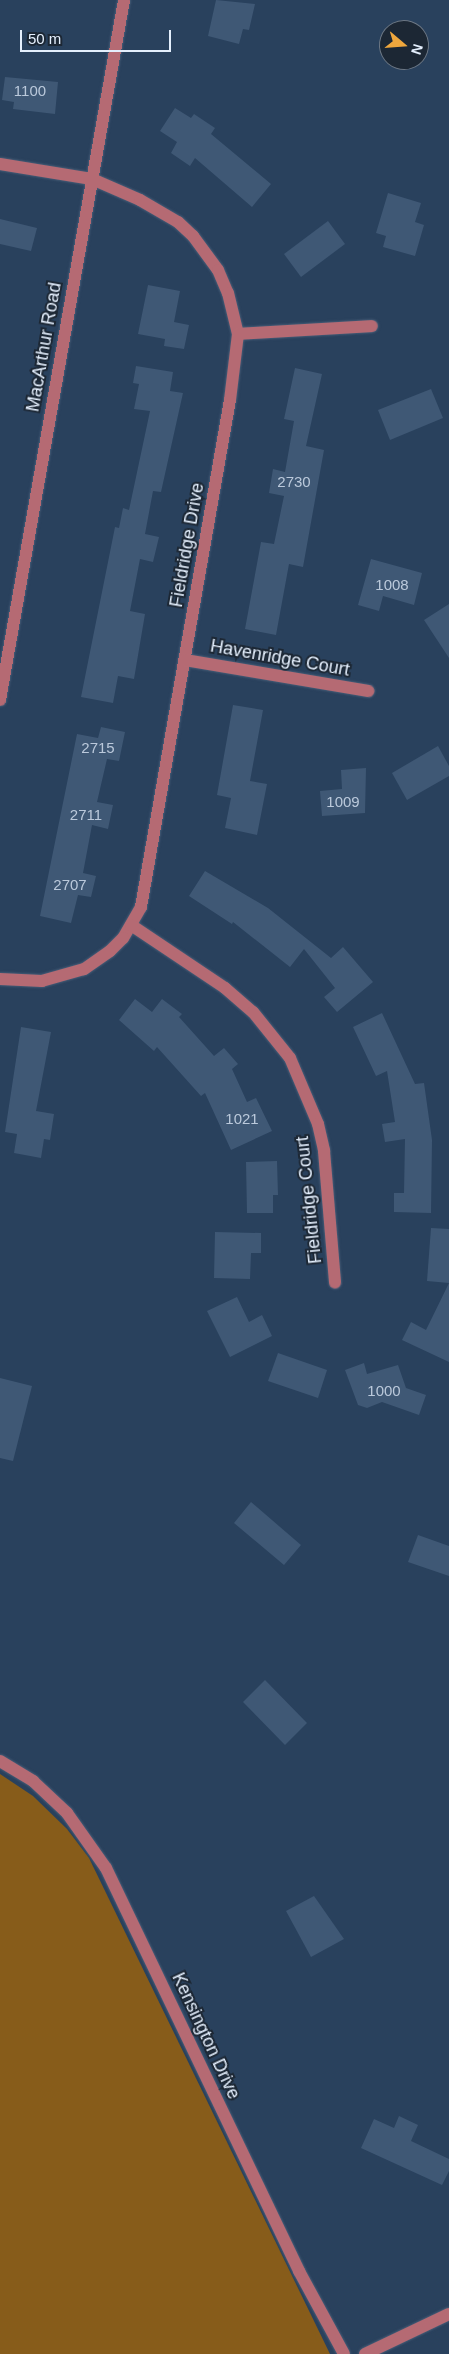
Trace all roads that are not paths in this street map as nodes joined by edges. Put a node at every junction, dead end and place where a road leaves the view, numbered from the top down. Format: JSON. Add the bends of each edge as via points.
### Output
{"nodes":[{"id":1,"x":124,"y":0,"type":"edge"},
{"id":2,"x":0,"y":164,"type":"edge"},
{"id":3,"x":92,"y":179,"type":"junction"},
{"id":4,"x":372,"y":326,"type":"dead end"},
{"id":5,"x":238,"y":334,"type":"junction"},
{"id":6,"x":186,"y":660,"type":"junction"},
{"id":7,"x":368,"y":691,"type":"dead end"},
{"id":8,"x":0,"y":700,"type":"edge"},
{"id":9,"x":131,"y":925,"type":"junction"},
{"id":10,"x":0,"y":979,"type":"edge"},
{"id":11,"x":335,"y":1283,"type":"dead end"},
{"id":12,"x":0,"y":1761,"type":"edge"},
{"id":13,"x":449,"y":2314,"type":"edge"},
{"id":14,"x":344,"y":2354,"type":"edge"},
{"id":15,"x":365,"y":2354,"type":"edge"}],
"edges":[{"from":1,"to":3,"type":"street","name":"MacArthur Road"},
{"from":2,"to":3,"type":"street","name":"Fieldridge Drive"},
{"from":3,"to":5,"type":"street","name":"Fieldridge Drive","via":[[158,210],[193,236],[218,270],[228,293]]},
{"from":3,"to":8,"type":"street","name":"MacArthur Road"},
{"from":4,"to":5,"type":"street"},
{"from":5,"to":6,"type":"street","name":"Fieldridge Drive"},
{"from":6,"to":7,"type":"street","name":"Havenridge Court"},
{"from":6,"to":9,"type":"street","name":"Fieldridge Drive","via":[[145,894]]},
{"from":9,"to":10,"type":"street","name":"Fieldridge Drive","via":[[110,951],[84,969],[42,982]]},
{"from":9,"to":11,"type":"street","name":"Fieldridge Court","via":[[225,988],[253,1012],[290,1058],[318,1124],[324,1151]]},
{"from":12,"to":14,"type":"street","name":"Kensington Drive","via":[[33,1781],[67,1813],[106,1868],[298,2271]]},
{"from":13,"to":15,"type":"street"}]}
